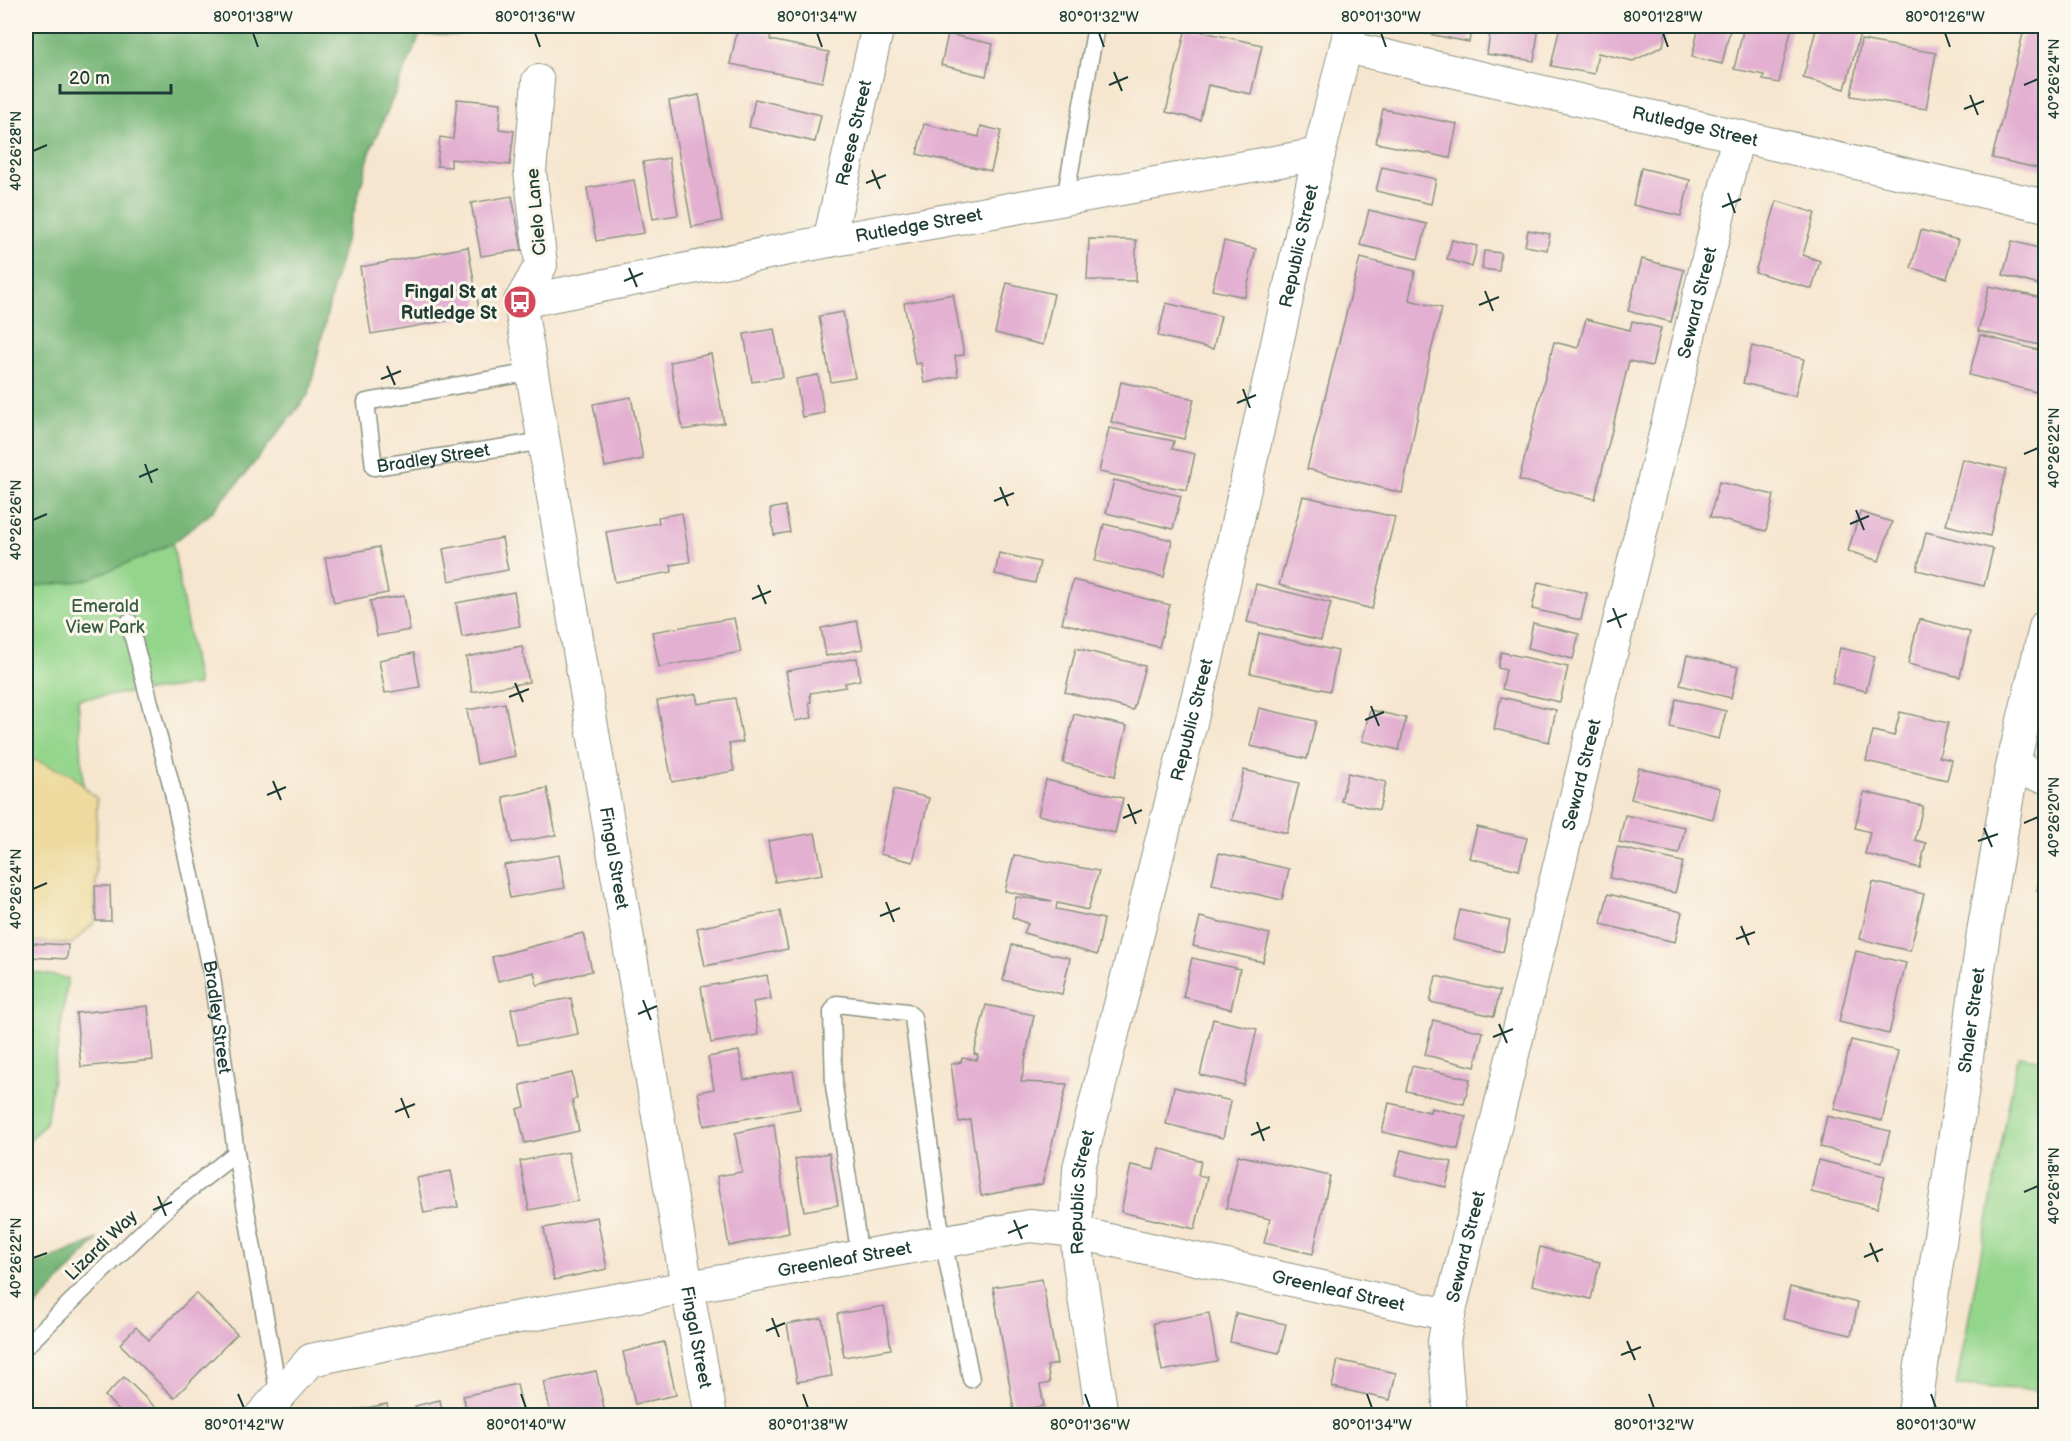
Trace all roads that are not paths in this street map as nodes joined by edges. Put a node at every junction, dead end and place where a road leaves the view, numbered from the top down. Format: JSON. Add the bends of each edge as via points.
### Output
{"nodes":[{"id":1,"x":878,"y":26,"type":"edge"},
{"id":2,"x":1096,"y":26,"type":"edge"},
{"id":3,"x":1349,"y":36,"type":"edge"},
{"id":4,"x":538,"y":81,"type":"dead end"},
{"id":5,"x":1738,"y":136,"type":"junction"},
{"id":6,"x":1319,"y":154,"type":"junction"},
{"id":7,"x":1065,"y":199,"type":"junction"},
{"id":8,"x":2046,"y":206,"type":"edge"},
{"id":9,"x":829,"y":241,"type":"junction"},
{"id":10,"x":520,"y":302,"type":"junction"},
{"id":11,"x":532,"y":372,"type":"junction"},
{"id":12,"x":544,"y":441,"type":"junction"},
{"id":13,"x":129,"y":622,"type":"dead end"},
{"id":14,"x":2046,"y":626,"type":"edge"},
{"id":15,"x":2012,"y":769,"type":"junction"},
{"id":16,"x":2046,"y":777,"type":"edge"},
{"id":17,"x":236,"y":1153,"type":"junction"},
{"id":18,"x":1076,"y":1231,"type":"junction"},
{"id":19,"x":942,"y":1242,"type":"junction"},
{"id":20,"x":860,"y":1257,"type":"junction"},
{"id":21,"x":687,"y":1287,"type":"junction"},
{"id":22,"x":1449,"y":1315,"type":"junction"},
{"id":23,"x":26,"y":1346,"type":"edge"},
{"id":24,"x":971,"y":1379,"type":"dead end"},
{"id":25,"x":274,"y":1409,"type":"edge"},
{"id":26,"x":711,"y":1416,"type":"edge"},
{"id":27,"x":1102,"y":1416,"type":"edge"},
{"id":28,"x":1450,"y":1416,"type":"edge"},
{"id":29,"x":1914,"y":1416,"type":"edge"}],
"edges":[{"from":1,"to":9,"type":"street","name":"Reese Street"},
{"from":2,"to":7,"type":"lane"},
{"from":3,"to":5,"type":"street","name":"Rutledge Street"},
{"from":3,"to":6,"type":"street","name":"Republic Street"},
{"from":4,"to":10,"type":"street","name":"Cielo Lane","via":[[530,171],[541,265]]},
{"from":5,"to":8,"type":"street","name":"Rutledge Street"},
{"from":5,"to":22,"type":"street","name":"Seward Street"},
{"from":6,"to":7,"type":"street","name":"Rutledge Street"},
{"from":6,"to":18,"type":"street","name":"Republic Street","via":[[1208,655],[1079,1168]]},
{"from":7,"to":9,"type":"street","name":"Rutledge Street"},
{"from":9,"to":10,"type":"street","name":"Rutledge Street"},
{"from":10,"to":11,"type":"street","name":"Fingal Street"},
{"from":11,"to":12,"type":"street","name":"Fingal Street"},
{"from":11,"to":12,"type":"lane","name":"Bradley Street","via":[[366,402],[374,467]]},
{"from":12,"to":21,"type":"street","name":"Fingal Street"},
{"from":13,"to":17,"type":"lane","name":"Bradley Street","via":[[172,788],[211,969]]},
{"from":14,"to":15,"type":"street","name":"Shaler Street"},
{"from":15,"to":16,"type":"street"},
{"from":15,"to":29,"type":"street","name":"Shaler Street","via":[[1984,930]]},
{"from":17,"to":23,"type":"lane","name":"Lizardi Way","via":[[171,1204]]},
{"from":17,"to":25,"type":"lane","name":"Bradley Street"},
{"from":18,"to":19,"type":"street","name":"Greenleaf Street","via":[[1030,1226]]},
{"from":18,"to":22,"type":"street","name":"Greenleaf Street"},
{"from":18,"to":27,"type":"street","name":"Republic Street"},
{"from":19,"to":20,"type":"street","name":"Greenleaf Street"},
{"from":19,"to":20,"type":"lane","via":[[913,1017],[907,1012],[837,1004],[832,1012],[834,1086]]},
{"from":19,"to":24,"type":"lane"},
{"from":20,"to":21,"type":"street","name":"Greenleaf Street"},
{"from":21,"to":25,"type":"street","name":"Greenleaf Street","via":[[310,1360]]},
{"from":21,"to":26,"type":"street","name":"Fingal Street"},
{"from":22,"to":28,"type":"street","name":"Seward Street","via":[[1444,1341]]}]}
